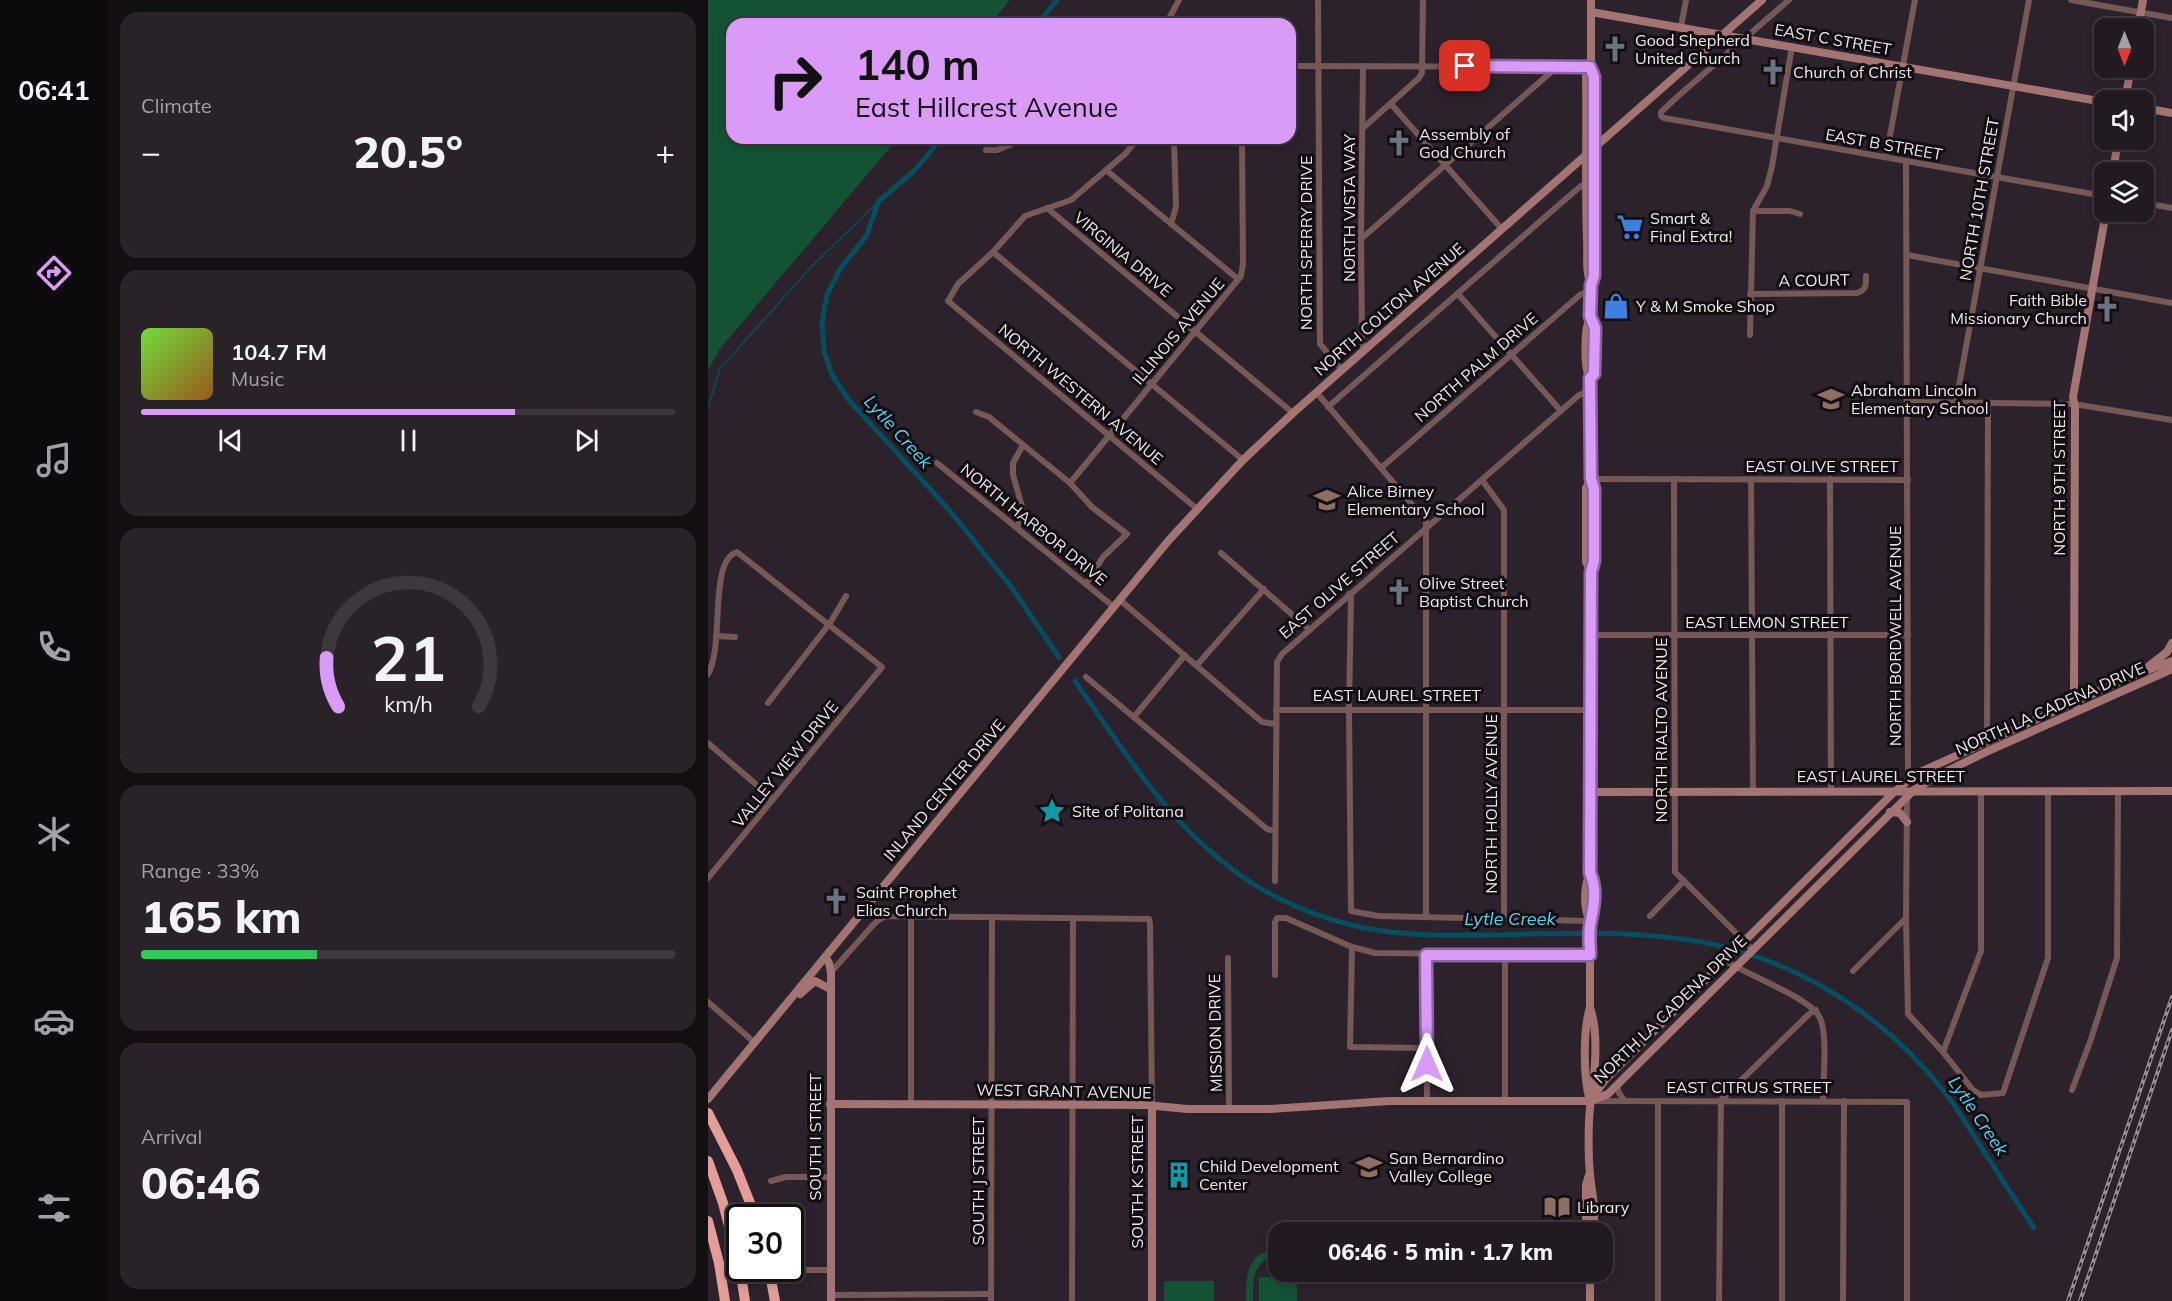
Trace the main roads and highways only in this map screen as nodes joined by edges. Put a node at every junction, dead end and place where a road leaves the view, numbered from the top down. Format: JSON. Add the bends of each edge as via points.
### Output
{"nodes":[{"id":1,"x":1591,"y":0,"type":"edge"},
{"id":2,"x":1762,"y":0,"type":"edge"},
{"id":3,"x":2143,"y":0,"type":"edge"},
{"id":4,"x":1591,"y":12,"type":"junction"},
{"id":5,"x":2139,"y":18,"type":"edge"},
{"id":6,"x":1722,"y":34,"type":"junction"},
{"id":7,"x":2094,"y":100,"type":"edge"},
{"id":8,"x":2154,"y":110,"type":"edge"},
{"id":9,"x":2172,"y":113,"type":"edge"},
{"id":10,"x":1591,"y":151,"type":"junction"},
{"id":11,"x":2104,"y":222,"type":"edge"},
{"id":12,"x":1591,"y":288,"type":"junction"},
{"id":13,"x":2172,"y":643,"type":"edge"},
{"id":14,"x":2172,"y":661,"type":"edge"},
{"id":15,"x":1064,"y":667,"type":"joint"},
{"id":16,"x":2172,"y":669,"type":"edge"},
{"id":17,"x":2132,"y":676,"type":"junction"},
{"id":18,"x":2074,"y":702,"type":"junction"},
{"id":19,"x":2079,"y":711,"type":"junction"},
{"id":20,"x":1988,"y":746,"type":"junction"},
{"id":21,"x":1939,"y":775,"type":"junction"},
{"id":22,"x":1909,"y":789,"type":"junction"},
{"id":23,"x":1869,"y":790,"type":"junction"},
{"id":24,"x":1896,"y":790,"type":"junction"},
{"id":25,"x":1947,"y":791,"type":"junction"},
{"id":26,"x":2172,"y":791,"type":"edge"},
{"id":27,"x":1590,"y":792,"type":"junction"},
{"id":28,"x":1878,"y":808,"type":"junction"},
{"id":29,"x":1890,"y":813,"type":"junction"},
{"id":30,"x":1907,"y":822,"type":"road end"},
{"id":31,"x":1834,"y":852,"type":"junction"},
{"id":32,"x":1843,"y":860,"type":"junction"},
{"id":33,"x":825,"y":957,"type":"junction"},
{"id":34,"x":830,"y":989,"type":"junction"},
{"id":35,"x":794,"y":996,"type":"junction"},
{"id":36,"x":1641,"y":1044,"type":"junction"},
{"id":37,"x":1650,"y":1053,"type":"junction"},
{"id":38,"x":708,"y":1099,"type":"edge"},
{"id":39,"x":1590,"y":1101,"type":"junction"},
{"id":40,"x":830,"y":1104,"type":"junction"},
{"id":41,"x":1152,"y":1107,"type":"junction"},
{"id":42,"x":708,"y":1113,"type":"edge"},
{"id":43,"x":708,"y":1161,"type":"edge"},
{"id":44,"x":750,"y":1204,"type":"edge"},
{"id":45,"x":726,"y":1215,"type":"edge"},
{"id":46,"x":708,"y":1221,"type":"edge"},
{"id":47,"x":1593,"y":1222,"type":"edge"},
{"id":48,"x":742,"y":1282,"type":"edge"},
{"id":49,"x":771,"y":1282,"type":"edge"},
{"id":50,"x":1590,"y":1282,"type":"edge"},
{"id":51,"x":831,"y":1298,"type":"edge"},
{"id":52,"x":725,"y":1301,"type":"edge"},
{"id":53,"x":745,"y":1301,"type":"edge"},
{"id":54,"x":773,"y":1301,"type":"edge"},
{"id":55,"x":1152,"y":1301,"type":"edge"},
{"id":56,"x":1590,"y":1301,"type":"edge"}],
"edges":[{"from":1,"to":4,"type":"main road"},
{"from":2,"to":6,"type":"main road","name":"NORTH COLTON AVENUE"},
{"from":3,"to":5,"type":"main road"},
{"from":4,"to":6,"type":"main road","name":"EAST C STREET"},
{"from":4,"to":10,"type":"main road"},
{"from":6,"to":7,"type":"main road","name":"EAST C STREET"},
{"from":6,"to":10,"type":"main road","name":"NORTH COLTON AVENUE"},
{"from":8,"to":9,"type":"main road"},
{"from":10,"to":12,"type":"main road"},
{"from":10,"to":12,"type":"main road","via":[[1586,185],[1587,276]]},
{"from":10,"to":15,"type":"main road","name":"NORTH COLTON AVENUE","via":[[1243,459],[1196,508]]},
{"from":11,"to":18,"type":"main road","name":"NORTH 9TH STREET","via":[[2073,397]]},
{"from":12,"to":27,"type":"main road","via":[[1586,328],[1591,479],[1586,488],[1586,562],[1591,572]]},
{"from":13,"to":17,"type":"main road","via":[[2157,661]]},
{"from":14,"to":17,"type":"main road","name":"NORTH LA CADENA DRIVE"},
{"from":15,"to":33,"type":"main road","name":"INLAND CENTER DRIVE"},
{"from":16,"to":19,"type":"main road","name":"NORTH LA CADENA DRIVE"},
{"from":17,"to":18,"type":"main road","name":"NORTH LA CADENA DRIVE"},
{"from":18,"to":19,"type":"main road","name":"NORTH 9TH STREET"},
{"from":18,"to":20,"type":"main road","name":"NORTH LA CADENA DRIVE"},
{"from":19,"to":20,"type":"main road","name":"NORTH LA CADENA DRIVE"},
{"from":20,"to":21,"type":"main road","name":"NORTH LA CADENA DRIVE"},
{"from":20,"to":22,"type":"main road","name":"NORTH LA CADENA DRIVE","via":[[1916,774]]},
{"from":21,"to":22,"type":"main road","name":"NORTH LA CADENA DRIVE"},
{"from":21,"to":25,"type":"main road"},
{"from":22,"to":24,"type":"main road","name":"NORTH LA CADENA DRIVE"},
{"from":22,"to":25,"type":"main road","name":"EAST LAUREL STREET"},
{"from":22,"to":29,"type":"main road","name":"NORTH LA CADENA DRIVE"},
{"from":23,"to":24,"type":"main road","name":"EAST LAUREL STREET"},
{"from":23,"to":27,"type":"main road","name":"EAST LAUREL STREET"},
{"from":23,"to":28,"type":"main road","via":[[1878,799]]},
{"from":24,"to":28,"type":"main road","name":"NORTH LA CADENA DRIVE"},
{"from":25,"to":26,"type":"main road","name":"EAST LAUREL STREET"},
{"from":27,"to":39,"type":"main road","via":[[1590,873],[1594,881],[1587,1018],[1586,1087]]},
{"from":28,"to":31,"type":"main road","name":"NORTH LA CADENA DRIVE"},
{"from":29,"to":30,"type":"main road","via":[[1900,813]]},
{"from":29,"to":32,"type":"main road","name":"NORTH LA CADENA DRIVE"},
{"from":31,"to":32,"type":"main road"},
{"from":31,"to":36,"type":"main road","name":"NORTH LA CADENA DRIVE"},
{"from":32,"to":37,"type":"main road","name":"NORTH LA CADENA DRIVE"},
{"from":33,"to":34,"type":"main road","name":"SOUTH I STREET","via":[[830,963]]},
{"from":33,"to":35,"type":"main road","name":"INLAND CENTER DRIVE"},
{"from":34,"to":35,"type":"main road","via":[[815,981]]},
{"from":34,"to":40,"type":"main road","name":"SOUTH I STREET"},
{"from":35,"to":38,"type":"main road","name":"INLAND CENTER DRIVE"},
{"from":36,"to":37,"type":"main road"},
{"from":36,"to":39,"type":"main road","name":"NORTH LA CADENA DRIVE","via":[[1599,1086]]},
{"from":37,"to":39,"type":"main road","name":"NORTH LA CADENA DRIVE","via":[[1608,1094]]},
{"from":39,"to":41,"type":"main road","name":"WEST GRANT AVENUE","via":[[1427,1100],[1358,1101],[1297,1108]]},
{"from":39,"to":47,"type":"main road"},
{"from":40,"to":41,"type":"main road","name":"WEST GRANT AVENUE"},
{"from":40,"to":51,"type":"main road","name":"SOUTH I STREET"},
{"from":41,"to":55,"type":"main road","name":"SOUTH K STREET"},
{"from":42,"to":44,"type":"highway"},
{"from":43,"to":45,"type":"highway"},
{"from":46,"to":52,"type":"highway"},
{"from":48,"to":53,"type":"highway"},
{"from":49,"to":54,"type":"highway"},
{"from":50,"to":56,"type":"main road"}]}
